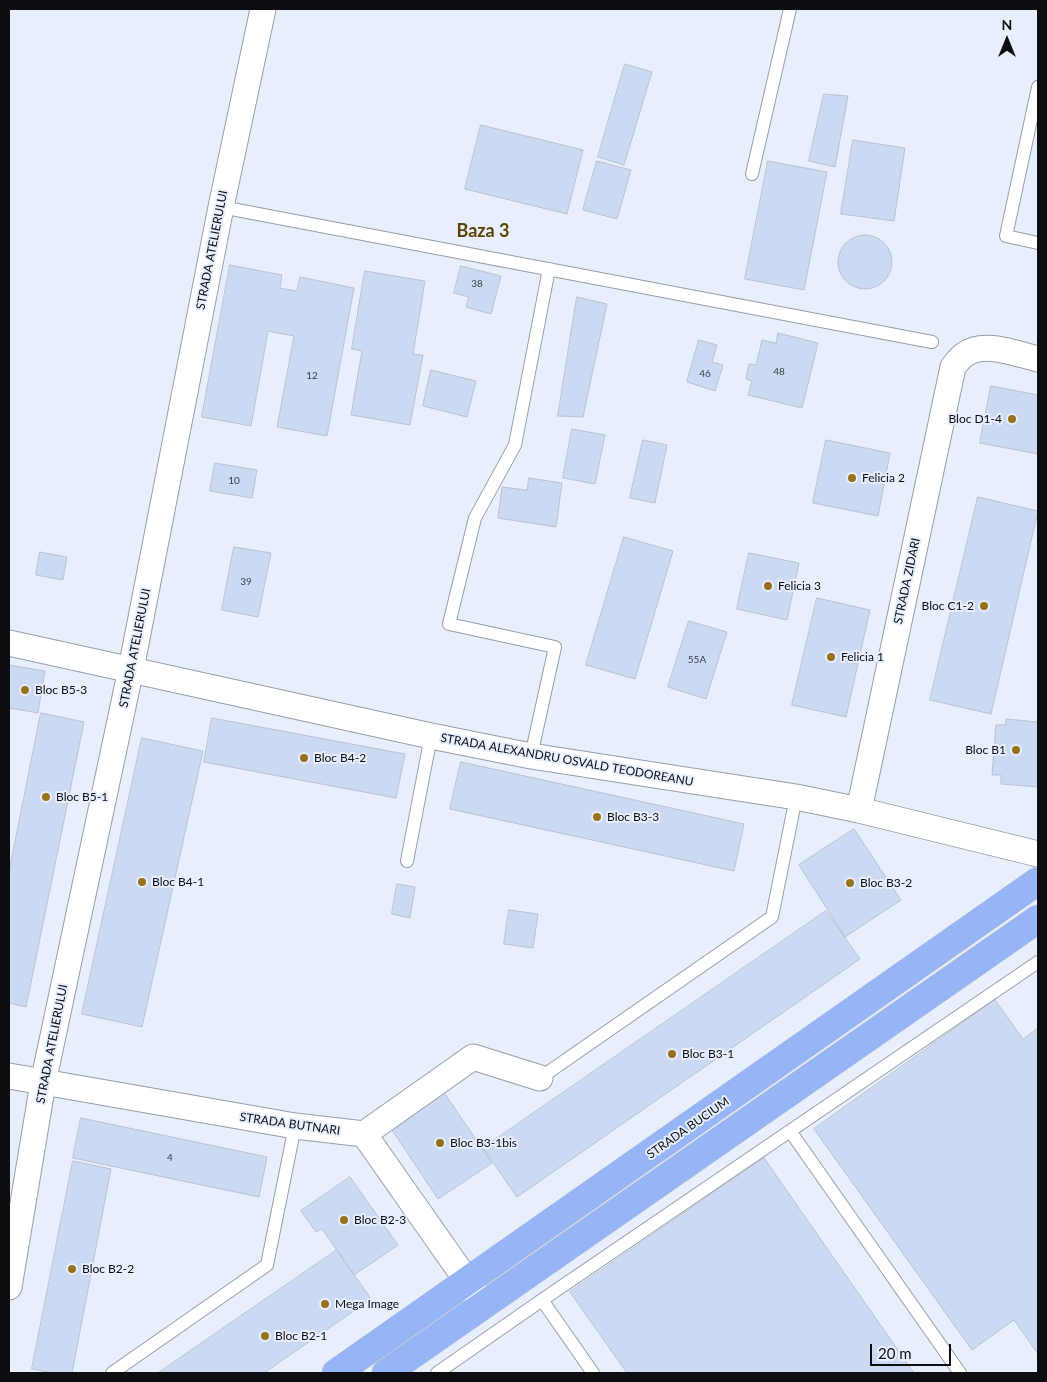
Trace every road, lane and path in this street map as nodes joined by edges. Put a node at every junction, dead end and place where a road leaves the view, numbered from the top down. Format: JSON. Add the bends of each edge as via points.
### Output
{"nodes":[{"id":1,"x":263,"y":9,"type":"edge"},
{"id":2,"x":790,"y":9,"type":"edge"},
{"id":3,"x":1038,"y":86,"type":"edge"},
{"id":4,"x":752,"y":174,"type":"dead end"},
{"id":5,"x":220,"y":207,"type":"junction"},
{"id":6,"x":1038,"y":243,"type":"edge"},
{"id":7,"x":549,"y":269,"type":"junction"},
{"id":8,"x":932,"y":342,"type":"dead end"},
{"id":9,"x":1038,"y":359,"type":"edge"},
{"id":10,"x":9,"y":642,"type":"edge"},
{"id":11,"x":131,"y":669,"type":"junction"},
{"id":12,"x":431,"y":736,"type":"junction"},
{"id":13,"x":531,"y":756,"type":"junction"},
{"id":14,"x":796,"y":797,"type":"junction"},
{"id":15,"x":859,"y":810,"type":"junction"},
{"id":16,"x":1038,"y":854,"type":"edge"},
{"id":17,"x":407,"y":861,"type":"dead end"},
{"id":18,"x":1038,"y":881,"type":"edge"},
{"id":19,"x":1038,"y":919,"type":"edge"},
{"id":20,"x":1038,"y":962,"type":"edge"},
{"id":21,"x":9,"y":1076,"type":"edge"},
{"id":22,"x":540,"y":1078,"type":"joint"},
{"id":23,"x":43,"y":1083,"type":"junction"},
{"id":24,"x":296,"y":1126,"type":"junction"},
{"id":25,"x":790,"y":1132,"type":"junction"},
{"id":26,"x":364,"y":1134,"type":"junction"},
{"id":27,"x":468,"y":1281,"type":"junction"},
{"id":28,"x":9,"y":1287,"type":"edge"},
{"id":29,"x":542,"y":1300,"type":"junction"},
{"id":30,"x":485,"y":1306,"type":"junction"},
{"id":31,"x":112,"y":1373,"type":"edge"},
{"id":32,"x":336,"y":1373,"type":"edge"},
{"id":33,"x":386,"y":1373,"type":"edge"},
{"id":34,"x":437,"y":1373,"type":"edge"},
{"id":35,"x":593,"y":1373,"type":"edge"},
{"id":36,"x":960,"y":1373,"type":"edge"}],
"edges":[{"from":1,"to":5,"type":"street","name":"STRADA ATELIERULUI"},
{"from":2,"to":4,"type":"lane"},
{"from":3,"to":6,"type":"lane","via":[[1006,236]]},
{"from":5,"to":7,"type":"lane"},
{"from":5,"to":11,"type":"street","name":"STRADA ATELIERULUI"},
{"from":7,"to":8,"type":"lane"},
{"from":7,"to":13,"type":"lane","via":[[515,445],[476,518],[449,624],[555,647]]},
{"from":9,"to":15,"type":"street","name":"STRADA ZIDARI","via":[[976,348],[962,355],[953,367]]},
{"from":10,"to":11,"type":"street","name":"STRADA ALEXANDRU OSVALD TEODOREANU"},
{"from":11,"to":12,"type":"street","name":"STRADA ALEXANDRU OSVALD TEODOREANU"},
{"from":11,"to":23,"type":"street","name":"STRADA ATELIERULUI"},
{"from":12,"to":13,"type":"street","name":"STRADA ALEXANDRU OSVALD TEODOREANU"},
{"from":12,"to":17,"type":"lane"},
{"from":13,"to":14,"type":"street","name":"STRADA ALEXANDRU OSVALD TEODOREANU"},
{"from":14,"to":15,"type":"street","name":"STRADA ALEXANDRU OSVALD TEODOREANU"},
{"from":14,"to":22,"type":"lane","via":[[772,917]]},
{"from":15,"to":16,"type":"street","name":"STRADA ALEXANDRU OSVALD TEODOREANU"},
{"from":18,"to":27,"type":"main road","name":"STRADA BUCIUM"},
{"from":19,"to":30,"type":"main road"},
{"from":20,"to":25,"type":"lane"},
{"from":21,"to":23,"type":"street","name":"STRADA BUTNARI"},
{"from":22,"to":26,"type":"street","via":[[473,1057]]},
{"from":23,"to":24,"type":"street","name":"STRADA BUTNARI"},
{"from":23,"to":28,"type":"street","name":"STRADA ATELIERULUI"},
{"from":24,"to":26,"type":"street","name":"STRADA BUTNARI"},
{"from":24,"to":31,"type":"lane","via":[[267,1265]]},
{"from":25,"to":29,"type":"lane"},
{"from":25,"to":36,"type":"lane"},
{"from":26,"to":27,"type":"street"},
{"from":27,"to":30,"type":"street"},
{"from":27,"to":32,"type":"main road","name":"STRADA BUCIUM"},
{"from":29,"to":34,"type":"lane"},
{"from":29,"to":35,"type":"lane"},
{"from":30,"to":33,"type":"main road"}]}
